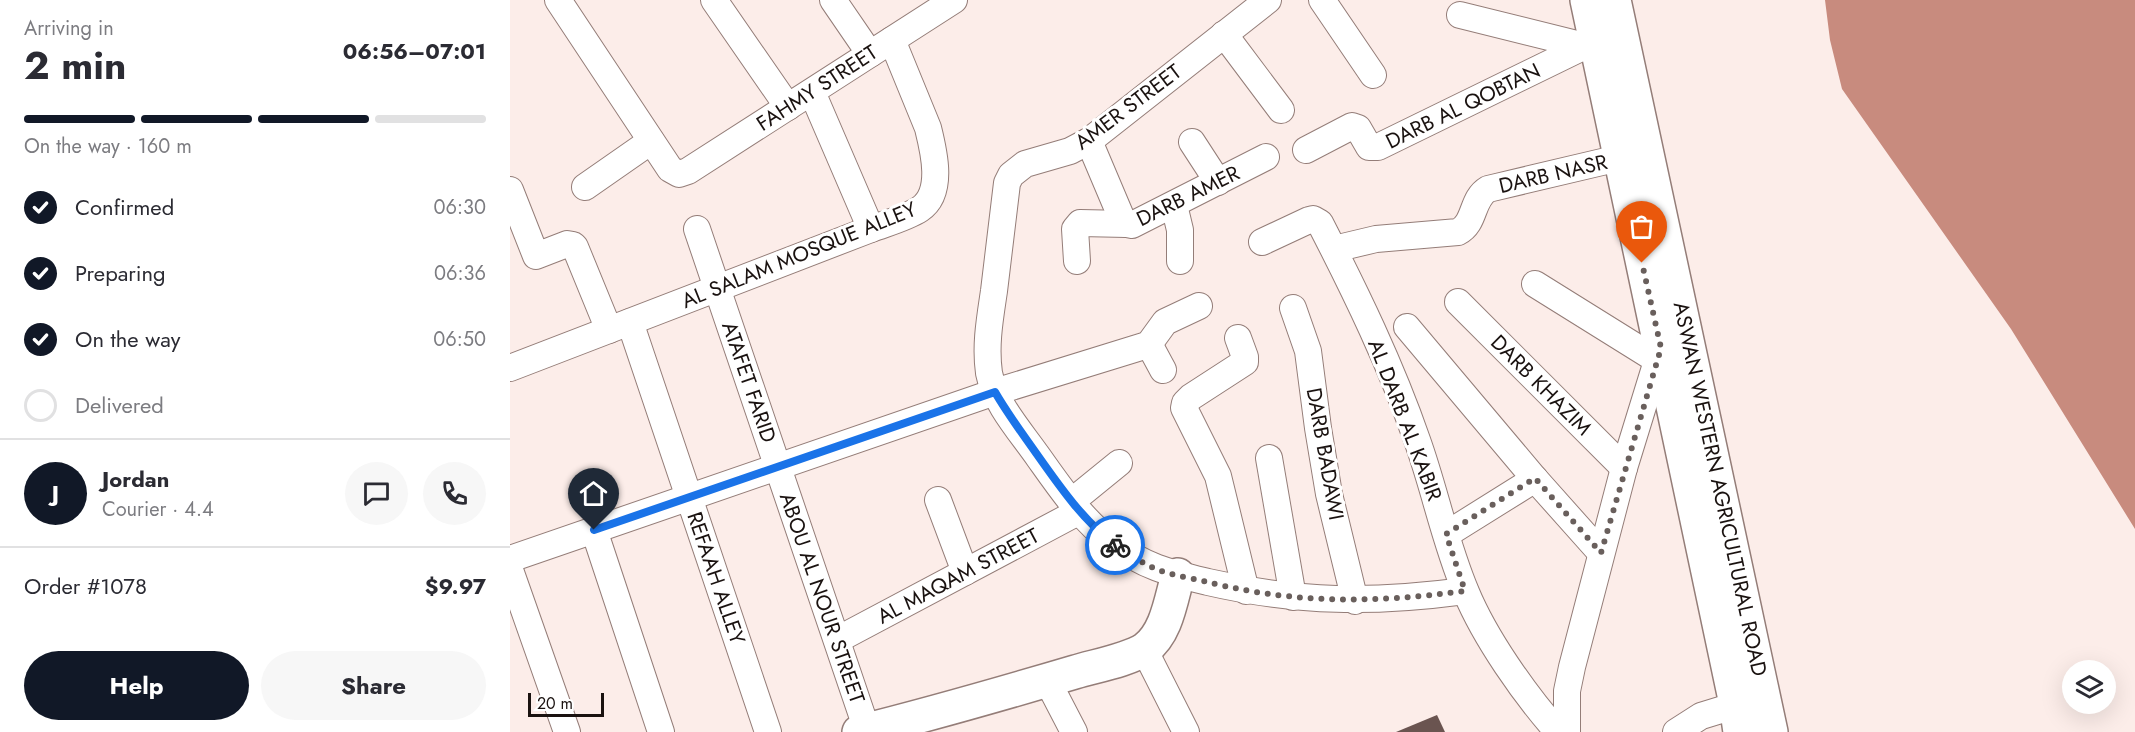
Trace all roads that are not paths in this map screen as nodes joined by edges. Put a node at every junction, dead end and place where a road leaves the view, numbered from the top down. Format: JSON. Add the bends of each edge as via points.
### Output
{"nodes":[{"id":1,"x":558,"y":0,"type":"edge"},
{"id":2,"x":714,"y":0,"type":"edge"},
{"id":3,"x":833,"y":0,"type":"edge"},
{"id":4,"x":954,"y":0,"type":"edge"},
{"id":5,"x":1268,"y":0,"type":"edge"},
{"id":6,"x":1322,"y":0,"type":"edge"},
{"id":7,"x":1587,"y":0,"type":"edge"},
{"id":8,"x":1614,"y":0,"type":"edge"},
{"id":9,"x":1460,"y":15,"type":"dead end"},
{"id":10,"x":1224,"y":34,"type":"junction"},
{"id":11,"x":892,"y":40,"type":"junction"},
{"id":12,"x":1591,"y":45,"type":"junction"},
{"id":13,"x":870,"y":54,"type":"junction"},
{"id":14,"x":1373,"y":75,"type":"dead end"},
{"id":15,"x":812,"y":92,"type":"junction"},
{"id":16,"x":788,"y":107,"type":"junction"},
{"id":17,"x":1281,"y":110,"type":"dead end"},
{"id":18,"x":651,"y":141,"type":"junction"},
{"id":19,"x":1089,"y":141,"type":"junction"},
{"id":20,"x":1192,"y":142,"type":"dead end"},
{"id":21,"x":1306,"y":150,"type":"dead end"},
{"id":22,"x":1266,"y":157,"type":"dead end"},
{"id":23,"x":1619,"y":158,"type":"junction"},
{"id":24,"x":1218,"y":182,"type":"junction"},
{"id":25,"x":585,"y":187,"type":"dead end"},
{"id":26,"x":510,"y":190,"type":"edge"},
{"id":27,"x":1174,"y":205,"type":"junction"},
{"id":28,"x":1127,"y":224,"type":"junction"},
{"id":29,"x":697,"y":229,"type":"dead end"},
{"id":30,"x":871,"y":229,"type":"junction"},
{"id":31,"x":1263,"y":242,"type":"dead end"},
{"id":32,"x":1334,"y":249,"type":"junction"},
{"id":33,"x":1077,"y":261,"type":"dead end"},
{"id":34,"x":1180,"y":261,"type":"dead end"},
{"id":35,"x":1535,"y":284,"type":"dead end"},
{"id":36,"x":717,"y":288,"type":"junction"},
{"id":37,"x":1458,"y":302,"type":"dead end"},
{"id":38,"x":1199,"y":306,"type":"dead end"},
{"id":39,"x":1293,"y":308,"type":"dead end"},
{"id":40,"x":619,"y":326,"type":"junction"},
{"id":41,"x":1407,"y":327,"type":"dead end"},
{"id":42,"x":1238,"y":338,"type":"dead end"},
{"id":43,"x":1149,"y":344,"type":"junction"},
{"id":44,"x":1659,"y":354,"type":"junction"},
{"id":45,"x":510,"y":369,"type":"edge"},
{"id":46,"x":1163,"y":370,"type":"dead end"},
{"id":47,"x":995,"y":392,"type":"junction"},
{"id":48,"x":1269,"y":458,"type":"dead end"},
{"id":49,"x":1119,"y":462,"type":"dead end"},
{"id":50,"x":778,"y":466,"type":"junction"},
{"id":51,"x":1624,"y":468,"type":"junction"},
{"id":52,"x":1535,"y":478,"type":"junction"},
{"id":53,"x":688,"y":497,"type":"junction"},
{"id":54,"x":938,"y":500,"type":"dead end"},
{"id":55,"x":1074,"y":507,"type":"junction"},
{"id":56,"x":594,"y":530,"type":"junction"},
{"id":57,"x":1446,"y":534,"type":"junction"},
{"id":58,"x":1601,"y":553,"type":"junction"},
{"id":59,"x":510,"y":559,"type":"edge"},
{"id":60,"x":510,"y":570,"type":"edge"},
{"id":61,"x":965,"y":572,"type":"junction"},
{"id":62,"x":1178,"y":575,"type":"junction"},
{"id":63,"x":1246,"y":591,"type":"junction"},
{"id":64,"x":1465,"y":591,"type":"junction"},
{"id":65,"x":1293,"y":597,"type":"junction"},
{"id":66,"x":1355,"y":601,"type":"junction"},
{"id":67,"x":837,"y":640,"type":"junction"},
{"id":68,"x":1144,"y":649,"type":"junction"},
{"id":69,"x":1047,"y":680,"type":"junction"},
{"id":70,"x":1747,"y":711,"type":"edge"},
{"id":71,"x":863,"y":731,"type":"edge"},
{"id":72,"x":567,"y":732,"type":"edge"},
{"id":73,"x":661,"y":732,"type":"edge"},
{"id":74,"x":768,"y":732,"type":"edge"},
{"id":75,"x":1074,"y":732,"type":"edge"},
{"id":76,"x":1186,"y":732,"type":"edge"},
{"id":77,"x":1558,"y":732,"type":"edge"},
{"id":78,"x":1566,"y":732,"type":"edge"},
{"id":79,"x":1676,"y":732,"type":"edge"},
{"id":80,"x":1771,"y":732,"type":"edge"}],
"edges":[{"from":1,"to":18,"type":"street"},
{"from":2,"to":16,"type":"street"},
{"from":3,"to":13,"type":"street"},
{"from":4,"to":11,"type":"street","name":"FAHMY STREET"},
{"from":5,"to":10,"type":"street","name":"AMER STREET"},
{"from":6,"to":14,"type":"street"},
{"from":7,"to":12,"type":"main road","name":"ASWAN WESTERN AGRICULTURAL ROAD"},
{"from":8,"to":70,"type":"main road","name":"ASWAN WESTERN AGRICULTURAL ROAD"},
{"from":9,"to":12,"type":"street"},
{"from":10,"to":17,"type":"street"},
{"from":10,"to":19,"type":"street","name":"AMER STREET"},
{"from":11,"to":13,"type":"street","name":"FAHMY STREET"},
{"from":11,"to":30,"type":"street","name":"AL SALAM MOSQUE ALLEY","via":[[928,128],[934,187],[918,211]]},
{"from":12,"to":21,"type":"street","name":"DARB AL QOBTAN","via":[[1378,147],[1369,147],[1358,128],[1352,126]]},
{"from":12,"to":23,"type":"main road","name":"ASWAN WESTERN AGRICULTURAL ROAD"},
{"from":13,"to":15,"type":"street","name":"FAHMY STREET"},
{"from":15,"to":16,"type":"street","name":"FAHMY STREET"},
{"from":15,"to":30,"type":"street"},
{"from":16,"to":18,"type":"street","name":"FAHMY STREET","via":[[679,174],[670,169]]},
{"from":18,"to":25,"type":"street"},
{"from":19,"to":28,"type":"street","name":"DARB AMER"},
{"from":19,"to":47,"type":"street","name":"AMER STREET","via":[[1025,164],[1007,183],[987,341]]},
{"from":20,"to":24,"type":"street"},
{"from":22,"to":24,"type":"street","name":"DARB AMER"},
{"from":23,"to":32,"type":"street","name":"DARB NASR","via":[[1488,189],[1479,196],[1467,226],[1458,232],[1376,239]]},
{"from":23,"to":44,"type":"main road","name":"ASWAN WESTERN AGRICULTURAL ROAD"},
{"from":24,"to":27,"type":"street","name":"DARB AMER"},
{"from":26,"to":40,"type":"street","name":"REFAAH ALLEY","via":[[536,256],[573,244]]},
{"from":27,"to":28,"type":"street","name":"DARB AMER","via":[[1136,224]]},
{"from":27,"to":34,"type":"street","via":[[1180,230]]},
{"from":28,"to":33,"type":"street","via":[[1077,225]]},
{"from":29,"to":36,"type":"street","name":"ATAFET FARID"},
{"from":30,"to":36,"type":"street","name":"AL SALAM MOSQUE ALLEY"},
{"from":31,"to":32,"type":"street","name":"AL DARB AL KABIR","via":[[1313,219],[1320,223]]},
{"from":32,"to":57,"type":"street","name":"AL DARB AL KABIR","via":[[1418,441]]},
{"from":35,"to":44,"type":"street"},
{"from":36,"to":40,"type":"street","name":"AL SALAM MOSQUE ALLEY"},
{"from":36,"to":50,"type":"street","name":"ATAFET FARID"},
{"from":37,"to":51,"type":"street","name":"DARB KHAZIM"},
{"from":38,"to":43,"type":"street","via":[[1168,308],[1165,322]]},
{"from":39,"to":66,"type":"street","name":"DARB BADAWI","via":[[1308,351],[1327,483]]},
{"from":40,"to":45,"type":"street","name":"AL SALAM MOSQUE ALLEY"},
{"from":40,"to":53,"type":"street","name":"REFAAH ALLEY"},
{"from":41,"to":52,"type":"street"},
{"from":42,"to":63,"type":"street","via":[[1245,362],[1191,397],[1184,408],[1218,476]]},
{"from":43,"to":46,"type":"street"},
{"from":43,"to":47,"type":"street"},
{"from":44,"to":51,"type":"street"},
{"from":44,"to":70,"type":"main road","name":"ASWAN WESTERN AGRICULTURAL ROAD"},
{"from":47,"to":50,"type":"street"},
{"from":47,"to":55,"type":"street"},
{"from":48,"to":65,"type":"street"},
{"from":49,"to":55,"type":"street","name":"AL MAQAM STREET"},
{"from":50,"to":53,"type":"street"},
{"from":50,"to":67,"type":"street","name":"ABOU AL NOUR STREET"},
{"from":51,"to":58,"type":"street"},
{"from":52,"to":57,"type":"street"},
{"from":52,"to":58,"type":"street"},
{"from":53,"to":56,"type":"street"},
{"from":53,"to":74,"type":"street","name":"REFAAH ALLEY"},
{"from":54,"to":61,"type":"street"},
{"from":55,"to":61,"type":"street","name":"AL MAQAM STREET"},
{"from":55,"to":62,"type":"street","via":[[1095,529],[1133,557]]},
{"from":56,"to":59,"type":"street"},
{"from":56,"to":73,"type":"street"},
{"from":57,"to":64,"type":"street","name":"AL DARB AL KABIR"},
{"from":58,"to":78,"type":"street","via":[[1567,691]]},
{"from":60,"to":72,"type":"street"},
{"from":61,"to":67,"type":"street","name":"AL MAQAM STREET"},
{"from":62,"to":63,"type":"street"},
{"from":62,"to":68,"type":"main road","via":[[1161,629]]},
{"from":63,"to":65,"type":"street"},
{"from":64,"to":66,"type":"street"},
{"from":64,"to":77,"type":"street","name":"AL DARB AL KABIR","via":[[1491,641]]},
{"from":65,"to":66,"type":"street"},
{"from":67,"to":71,"type":"street","name":"ABOU AL NOUR STREET"},
{"from":68,"to":69,"type":"main road"},
{"from":68,"to":76,"type":"street"},
{"from":69,"to":71,"type":"main road"},
{"from":69,"to":75,"type":"street"},
{"from":70,"to":79,"type":"street","via":[[1701,716]]},
{"from":70,"to":80,"type":"main road","name":"ASWAN WESTERN AGRICULTURAL ROAD"}]}
